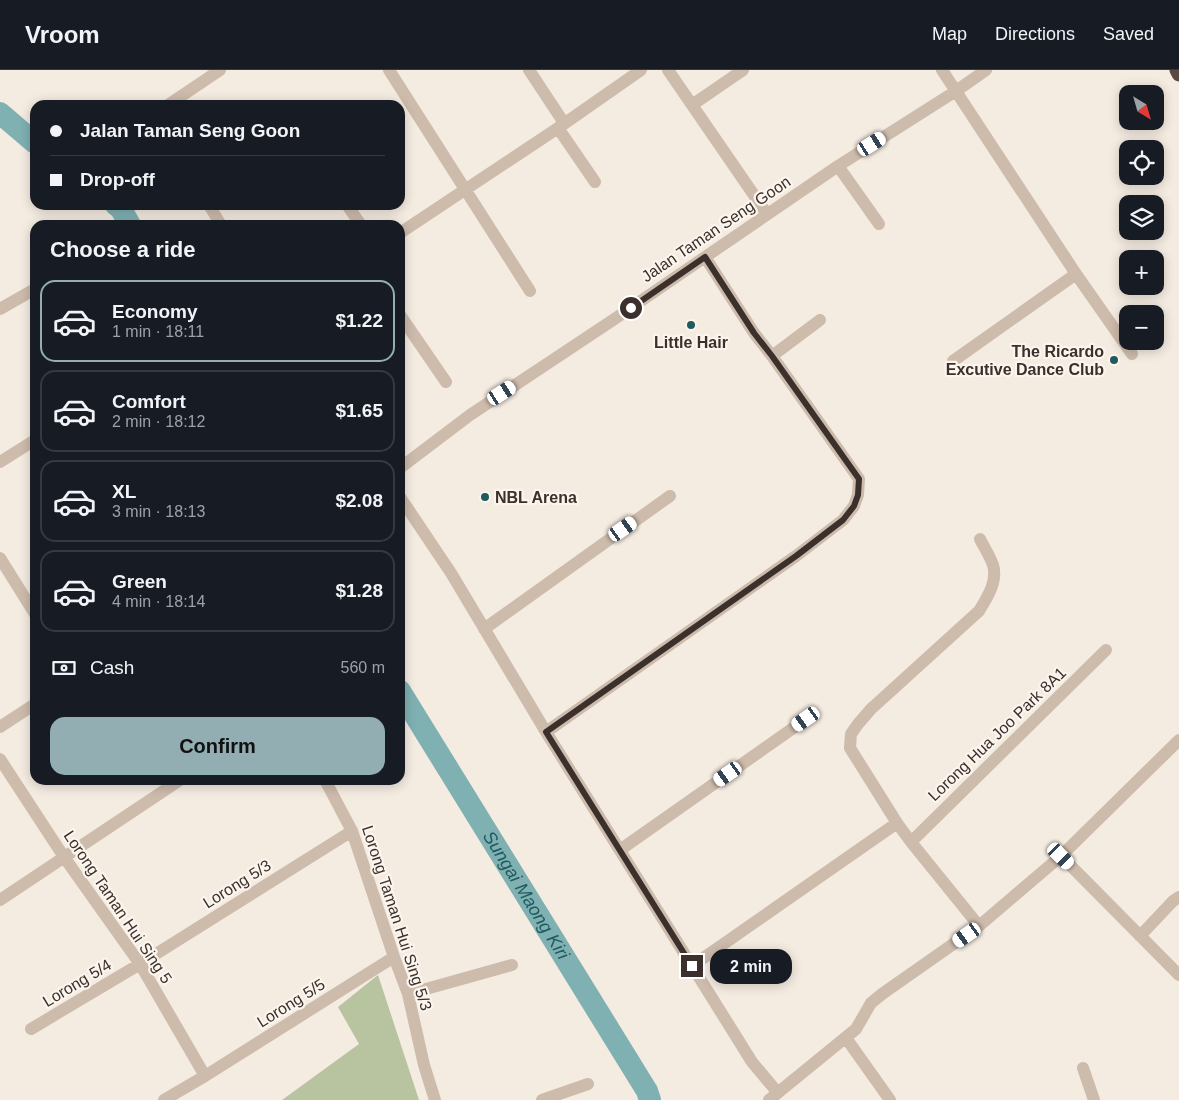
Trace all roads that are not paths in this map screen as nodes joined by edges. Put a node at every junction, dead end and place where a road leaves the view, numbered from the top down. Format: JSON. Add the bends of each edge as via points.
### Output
{"nodes":[{"id":1,"x":220,"y":70,"type":"edge"},
{"id":2,"x":389,"y":70,"type":"edge"},
{"id":3,"x":529,"y":70,"type":"edge"},
{"id":4,"x":641,"y":70,"type":"edge"},
{"id":5,"x":668,"y":70,"type":"edge"},
{"id":6,"x":743,"y":70,"type":"edge"},
{"id":7,"x":942,"y":70,"type":"edge"},
{"id":8,"x":986,"y":70,"type":"edge"},
{"id":9,"x":1177,"y":70,"type":"edge"},
{"id":10,"x":1179,"y":74,"type":"edge"},
{"id":11,"x":956,"y":91,"type":"junction"},
{"id":12,"x":175,"y":100,"type":"edge"},
{"id":13,"x":692,"y":104,"type":"junction"},
{"id":14,"x":561,"y":125,"type":"junction"},
{"id":15,"x":838,"y":166,"type":"junction"},
{"id":16,"x":595,"y":182,"type":"dead end"},
{"id":17,"x":465,"y":190,"type":"junction"},
{"id":18,"x":767,"y":214,"type":"junction"},
{"id":19,"x":879,"y":224,"type":"dead end"},
{"id":20,"x":405,"y":230,"type":"edge"},
{"id":21,"x":705,"y":257,"type":"junction"},
{"id":22,"x":1076,"y":274,"type":"junction"},
{"id":23,"x":530,"y":291,"type":"dead end"},
{"id":24,"x":30,"y":292,"type":"edge"},
{"id":25,"x":0,"y":309,"type":"edge"},
{"id":26,"x":820,"y":320,"type":"dead end"},
{"id":27,"x":405,"y":322,"type":"edge"},
{"id":28,"x":1132,"y":354,"type":"dead end"},
{"id":29,"x":772,"y":356,"type":"junction"},
{"id":30,"x":953,"y":361,"type":"dead end"},
{"id":31,"x":446,"y":382,"type":"dead end"},
{"id":32,"x":30,"y":443,"type":"edge"},
{"id":33,"x":0,"y":462,"type":"edge"},
{"id":34,"x":405,"y":464,"type":"edge"},
{"id":35,"x":670,"y":496,"type":"dead end"},
{"id":36,"x":405,"y":505,"type":"edge"},
{"id":37,"x":980,"y":539,"type":"dead end"},
{"id":38,"x":1,"y":562,"type":"edge"},
{"id":39,"x":30,"y":606,"type":"edge"},
{"id":40,"x":484,"y":629,"type":"junction"},
{"id":41,"x":1106,"y":650,"type":"dead end"},
{"id":42,"x":30,"y":707,"type":"edge"},
{"id":43,"x":806,"y":719,"type":"dead end"},
{"id":44,"x":0,"y":728,"type":"edge"},
{"id":45,"x":546,"y":732,"type":"junction"},
{"id":46,"x":1179,"y":740,"type":"edge"},
{"id":47,"x":0,"y":759,"type":"edge"},
{"id":48,"x":172,"y":785,"type":"edge"},
{"id":49,"x":328,"y":785,"type":"edge"},
{"id":50,"x":897,"y":822,"type":"junction"},
{"id":51,"x":352,"y":831,"type":"junction"},
{"id":52,"x":911,"y":842,"type":"junction"},
{"id":53,"x":620,"y":850,"type":"junction"},
{"id":54,"x":1061,"y":856,"type":"junction"},
{"id":55,"x":64,"y":857,"type":"junction"},
{"id":56,"x":1179,"y":897,"type":"edge"},
{"id":57,"x":0,"y":900,"type":"edge"},
{"id":58,"x":979,"y":926,"type":"junction"},
{"id":59,"x":1140,"y":936,"type":"junction"},
{"id":60,"x":394,"y":957,"type":"junction"},
{"id":61,"x":140,"y":964,"type":"junction"},
{"id":62,"x":512,"y":965,"type":"dead end"},
{"id":63,"x":692,"y":966,"type":"junction"},
{"id":64,"x":1179,"y":975,"type":"edge"},
{"id":65,"x":408,"y":994,"type":"junction"},
{"id":66,"x":31,"y":1029,"type":"dead end"},
{"id":67,"x":846,"y":1038,"type":"junction"},
{"id":68,"x":1083,"y":1068,"type":"dead end"},
{"id":69,"x":205,"y":1076,"type":"junction"},
{"id":70,"x":588,"y":1084,"type":"dead end"},
{"id":71,"x":773,"y":1096,"type":"edge"},
{"id":72,"x":164,"y":1100,"type":"edge"},
{"id":73,"x":435,"y":1100,"type":"edge"},
{"id":74,"x":542,"y":1100,"type":"edge"},
{"id":75,"x":890,"y":1100,"type":"edge"},
{"id":76,"x":1094,"y":1100,"type":"edge"}],
"edges":[{"from":1,"to":12,"type":"street"},
{"from":2,"to":17,"type":"street"},
{"from":3,"to":14,"type":"street"},
{"from":4,"to":14,"type":"street"},
{"from":5,"to":13,"type":"street"},
{"from":6,"to":13,"type":"street"},
{"from":7,"to":11,"type":"street"},
{"from":8,"to":11,"type":"street","name":"Jalan Taman Seng Goon"},
{"from":9,"to":10,"type":"highway"},
{"from":11,"to":15,"type":"street","name":"Jalan Taman Seng Goon"},
{"from":11,"to":22,"type":"street"},
{"from":13,"to":18,"type":"street"},
{"from":14,"to":16,"type":"street"},
{"from":14,"to":17,"type":"street"},
{"from":15,"to":18,"type":"street","name":"Jalan Taman Seng Goon"},
{"from":15,"to":19,"type":"street"},
{"from":17,"to":20,"type":"street"},
{"from":17,"to":23,"type":"street"},
{"from":18,"to":21,"type":"street","name":"Jalan Taman Seng Goon"},
{"from":21,"to":29,"type":"street"},
{"from":21,"to":34,"type":"street","name":"Jalan Taman Seng Goon","via":[[470,415]]},
{"from":22,"to":28,"type":"street"},
{"from":22,"to":30,"type":"street"},
{"from":24,"to":25,"type":"street"},
{"from":26,"to":29,"type":"street"},
{"from":27,"to":31,"type":"street"},
{"from":29,"to":45,"type":"street","via":[[859,479],[854,506],[843,520],[796,556]]},
{"from":32,"to":33,"type":"street"},
{"from":35,"to":40,"type":"street"},
{"from":36,"to":40,"type":"street"},
{"from":37,"to":50,"type":"street","via":[[994,566],[990,594],[979,611],[871,709],[851,734],[850,748]]},
{"from":38,"to":39,"type":"street"},
{"from":40,"to":45,"type":"street"},
{"from":41,"to":52,"type":"street","name":"Lorong Hua Joo Park 8A1"},
{"from":42,"to":44,"type":"street"},
{"from":43,"to":53,"type":"street"},
{"from":45,"to":53,"type":"street"},
{"from":46,"to":54,"type":"street"},
{"from":47,"to":55,"type":"street","name":"Lorong Taman Hui Sing 5"},
{"from":48,"to":55,"type":"street"},
{"from":49,"to":51,"type":"street","name":"Lorong Taman Hui Sing 5/3"},
{"from":50,"to":52,"type":"street"},
{"from":50,"to":63,"type":"street"},
{"from":51,"to":60,"type":"street","name":"Lorong Taman Hui Sing 5/3"},
{"from":51,"to":61,"type":"street","name":"Lorong 5/3"},
{"from":52,"to":58,"type":"street"},
{"from":53,"to":63,"type":"street"},
{"from":54,"to":58,"type":"street"},
{"from":54,"to":59,"type":"street"},
{"from":55,"to":57,"type":"street"},
{"from":55,"to":61,"type":"street","name":"Lorong Taman Hui Sing 5"},
{"from":56,"to":59,"type":"street"},
{"from":58,"to":67,"type":"street","via":[[882,994]]},
{"from":59,"to":64,"type":"street"},
{"from":60,"to":65,"type":"street","name":"Lorong Taman Hui Sing 5/3"},
{"from":60,"to":69,"type":"street","name":"Lorong 5/5"},
{"from":61,"to":66,"type":"street","name":"Lorong 5/4"},
{"from":61,"to":69,"type":"street","name":"Lorong Taman Hui Sing 5"},
{"from":62,"to":65,"type":"street"},
{"from":63,"to":71,"type":"street"},
{"from":65,"to":73,"type":"street","name":"Lorong Taman Hui Sing 5/3"},
{"from":67,"to":71,"type":"street"},
{"from":67,"to":75,"type":"street"},
{"from":68,"to":76,"type":"street"},
{"from":69,"to":72,"type":"street","name":"Lorong 5/5"},
{"from":70,"to":74,"type":"street"}]}
